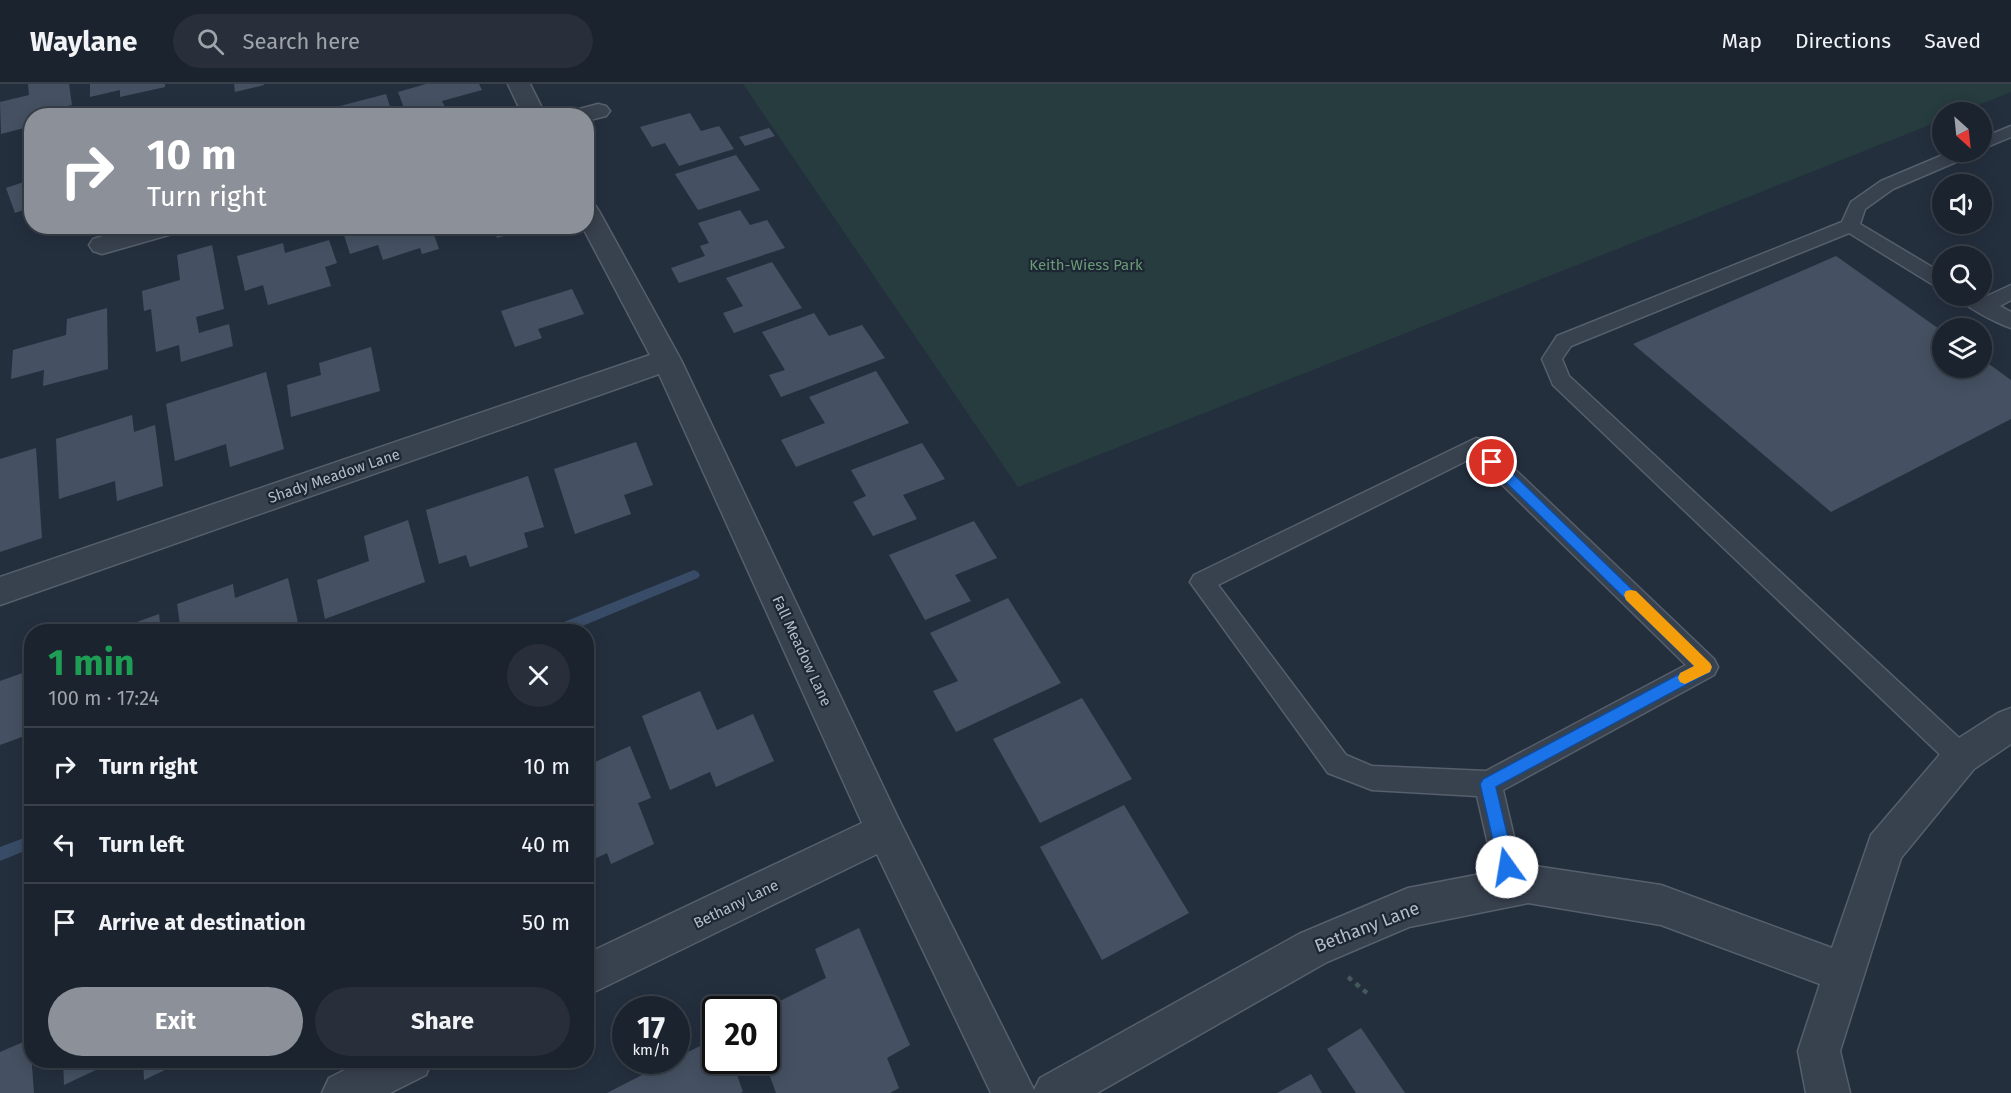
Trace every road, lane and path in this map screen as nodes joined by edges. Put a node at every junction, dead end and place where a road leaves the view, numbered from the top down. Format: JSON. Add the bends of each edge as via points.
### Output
{"nodes":[{"id":1,"x":519,"y":84,"type":"edge"},
{"id":2,"x":531,"y":108,"type":"edge"},
{"id":3,"x":2011,"y":131,"type":"edge"},
{"id":4,"x":1992,"y":140,"type":"edge"},
{"id":5,"x":1941,"y":162,"type":"edge"},
{"id":6,"x":594,"y":226,"type":"edge"},
{"id":7,"x":1850,"y":226,"type":"junction"},
{"id":8,"x":141,"y":234,"type":"edge"},
{"id":9,"x":102,"y":245,"type":"dead end"},
{"id":10,"x":1932,"y":275,"type":"edge"},
{"id":11,"x":2011,"y":292,"type":"edge"},
{"id":12,"x":1992,"y":297,"type":"edge"},
{"id":13,"x":1985,"y":306,"type":"edge"},
{"id":14,"x":2011,"y":321,"type":"edge"},
{"id":15,"x":667,"y":360,"type":"junction"},
{"id":16,"x":0,"y":591,"type":"edge"},
{"id":17,"x":2011,"y":723,"type":"edge"},
{"id":18,"x":1960,"y":757,"type":"junction"},
{"id":19,"x":1488,"y":784,"type":"junction"},
{"id":20,"x":885,"y":831,"type":"junction"},
{"id":21,"x":1512,"y":888,"type":"junction"},
{"id":22,"x":594,"y":972,"type":"edge"},
{"id":23,"x":1845,"y":972,"type":"junction"},
{"id":24,"x":395,"y":1068,"type":"edge"},
{"id":25,"x":344,"y":1093,"type":"edge"},
{"id":26,"x":1014,"y":1093,"type":"edge"},
{"id":27,"x":1055,"y":1093,"type":"edge"},
{"id":28,"x":1828,"y":1093,"type":"edge"}],
"edges":[{"from":1,"to":2,"type":"street"},
{"from":3,"to":4,"type":"lane"},
{"from":5,"to":7,"type":"lane","via":[[1887,185],[1857,206]]},
{"from":6,"to":15,"type":"street","name":"Fall Meadow Lane"},
{"from":7,"to":10,"type":"lane"},
{"from":7,"to":18,"type":"lane","via":[[1564,341],[1552,359],[1560,380]]},
{"from":8,"to":9,"type":"street"},
{"from":11,"to":12,"type":"lane"},
{"from":13,"to":14,"type":"lane"},
{"from":15,"to":16,"type":"street","name":"Shady Meadow Lane"},
{"from":15,"to":20,"type":"street","name":"Fall Meadow Lane"},
{"from":17,"to":18,"type":"street"},
{"from":18,"to":23,"type":"street","via":[[1884,848]]},
{"from":19,"to":19,"type":"lane","via":[[1705,667],[1476,446],[1202,582],[1337,764],[1372,778]]},
{"from":19,"to":21,"type":"lane"},
{"from":20,"to":22,"type":"street","name":"Bethany Lane"},
{"from":20,"to":26,"type":"street","name":"Fall Meadow Lane"},
{"from":21,"to":23,"type":"street","name":"Bethany Lane","via":[[1528,885],[1661,905]]},
{"from":21,"to":27,"type":"street","name":"Bethany Lane","via":[[1408,908],[1313,948]]},
{"from":23,"to":28,"type":"street","via":[[1820,1050]]},
{"from":24,"to":25,"type":"street"}]}
